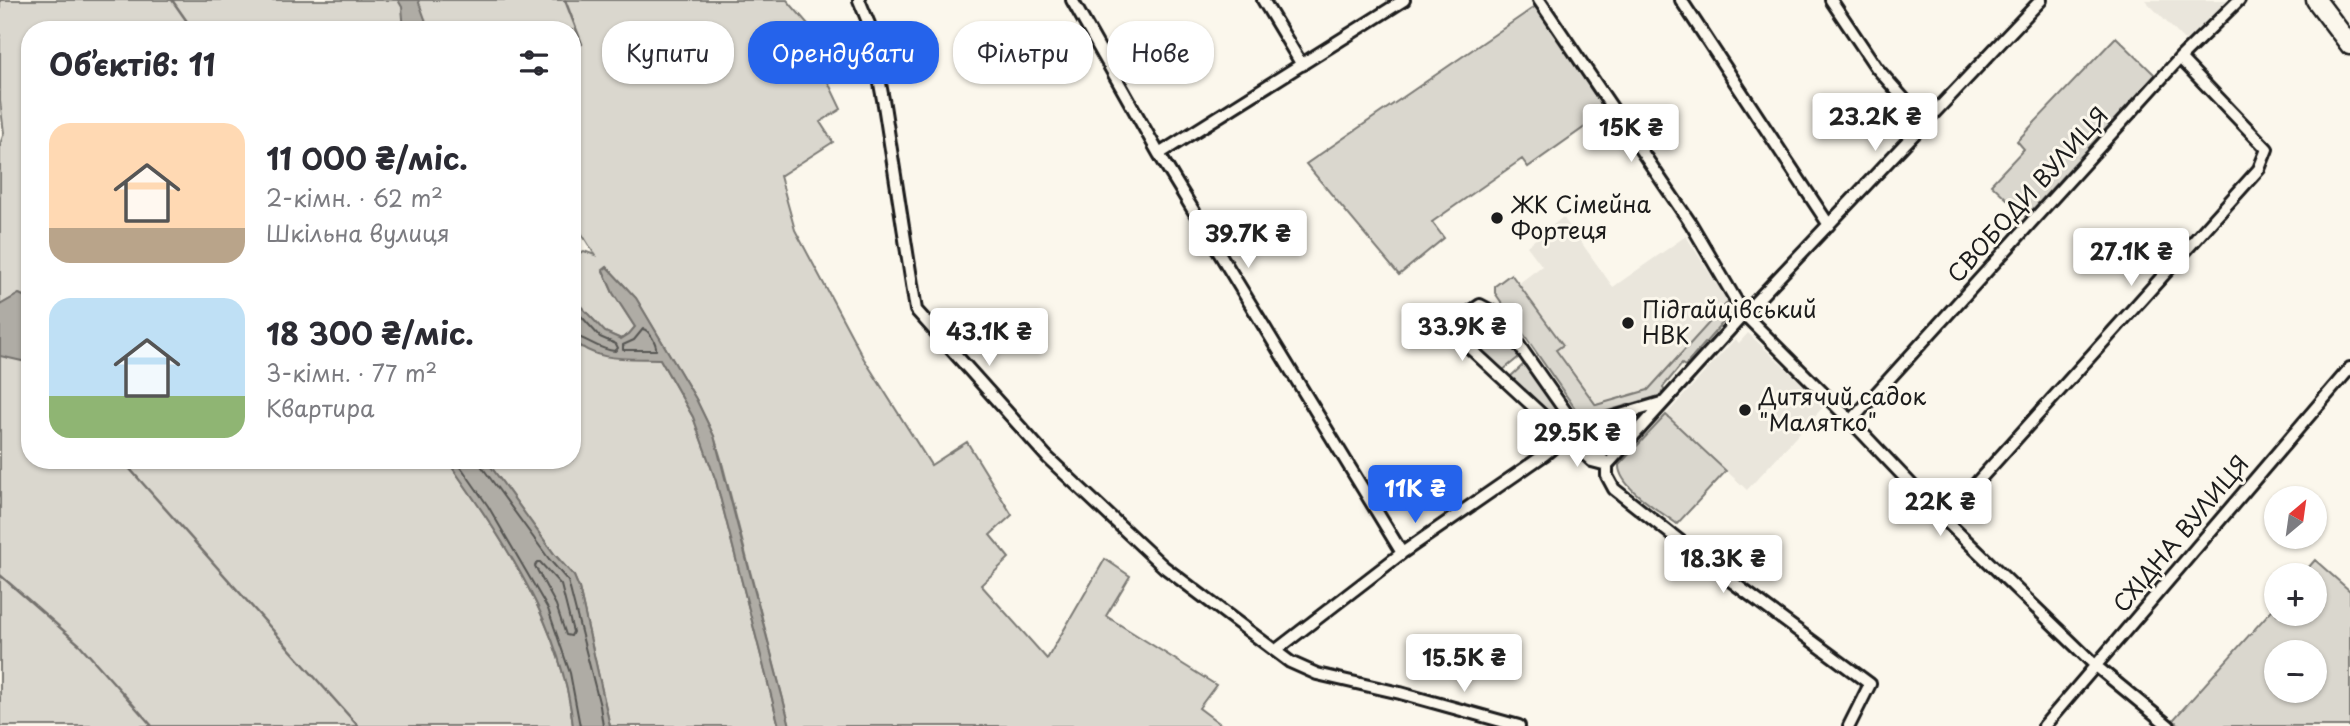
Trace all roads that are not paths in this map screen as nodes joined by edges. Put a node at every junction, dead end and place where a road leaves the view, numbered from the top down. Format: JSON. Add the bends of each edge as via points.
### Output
{"nodes":[{"id":1,"x":859,"y":0,"type":"edge"},
{"id":2,"x":1072,"y":0,"type":"edge"},
{"id":3,"x":1263,"y":0,"type":"edge"},
{"id":4,"x":1404,"y":0,"type":"edge"},
{"id":5,"x":1539,"y":0,"type":"edge"},
{"id":6,"x":1681,"y":0,"type":"edge"},
{"id":7,"x":1831,"y":0,"type":"edge"},
{"id":8,"x":2041,"y":0,"type":"edge"},
{"id":9,"x":2239,"y":0,"type":"edge"},
{"id":10,"x":2316,"y":0,"type":"edge"},
{"id":11,"x":2350,"y":45,"type":"edge"},
{"id":12,"x":2180,"y":58,"type":"junction"},
{"id":13,"x":1302,"y":65,"type":"junction"},
{"id":14,"x":1925,"y":123,"type":"junction"},
{"id":15,"x":1159,"y":154,"type":"junction"},
{"id":16,"x":1829,"y":225,"type":"junction"},
{"id":17,"x":1744,"y":314,"type":"junction"},
{"id":18,"x":2350,"y":368,"type":"edge"},
{"id":19,"x":1664,"y":402,"type":"junction"},
{"id":20,"x":1851,"y":421,"type":"junction"},
{"id":21,"x":1577,"y":428,"type":"junction"},
{"id":22,"x":1565,"y":438,"type":"junction"},
{"id":23,"x":1607,"y":465,"type":"junction"},
{"id":24,"x":1944,"y":519,"type":"junction"},
{"id":25,"x":1402,"y":553,"type":"junction"},
{"id":26,"x":1275,"y":651,"type":"junction"},
{"id":27,"x":2096,"y":666,"type":"junction"},
{"id":28,"x":1519,"y":726,"type":"edge"},
{"id":29,"x":1849,"y":726,"type":"edge"},
{"id":30,"x":2044,"y":726,"type":"edge"},
{"id":31,"x":2169,"y":726,"type":"edge"}],
"edges":[{"from":1,"to":26,"type":"street","via":[[869,24],[879,78],[916,310],[1048,458],[1164,567]]},
{"from":2,"to":15,"type":"street"},
{"from":3,"to":13,"type":"street"},
{"from":4,"to":13,"type":"street"},
{"from":5,"to":17,"type":"street","via":[[1691,224]]},
{"from":6,"to":16,"type":"street"},
{"from":7,"to":14,"type":"street","via":[[1876,67]]},
{"from":8,"to":14,"type":"street"},
{"from":9,"to":12,"type":"street","name":"СВОБОДИ ВУЛИЦЯ"},
{"from":10,"to":11,"type":"highway"},
{"from":12,"to":20,"type":"street","name":"СВОБОДИ ВУЛИЦЯ"},
{"from":12,"to":24,"type":"street","via":[[2267,149],[2259,169]]},
{"from":13,"to":15,"type":"street"},
{"from":14,"to":16,"type":"street"},
{"from":15,"to":25,"type":"street"},
{"from":16,"to":17,"type":"street"},
{"from":17,"to":19,"type":"street"},
{"from":17,"to":20,"type":"street"},
{"from":18,"to":27,"type":"street","name":"СХІДНА ВУЛИЦЯ"},
{"from":19,"to":21,"type":"street"},
{"from":19,"to":23,"type":"street"},
{"from":20,"to":24,"type":"street"},
{"from":21,"to":22,"type":"street"},
{"from":21,"to":22,"type":"street","via":[[1497,314],[1480,305],[1464,316],[1458,337]]},
{"from":21,"to":23,"type":"street"},
{"from":22,"to":23,"type":"street","via":[[1592,461]]},
{"from":22,"to":25,"type":"street"},
{"from":23,"to":29,"type":"street","via":[[1614,489],[1871,684]]},
{"from":24,"to":27,"type":"street"},
{"from":25,"to":26,"type":"street"},
{"from":26,"to":28,"type":"street","via":[[1317,674]]},
{"from":27,"to":30,"type":"street","name":"СХІДНА ВУЛИЦЯ"},
{"from":27,"to":31,"type":"street"}]}
